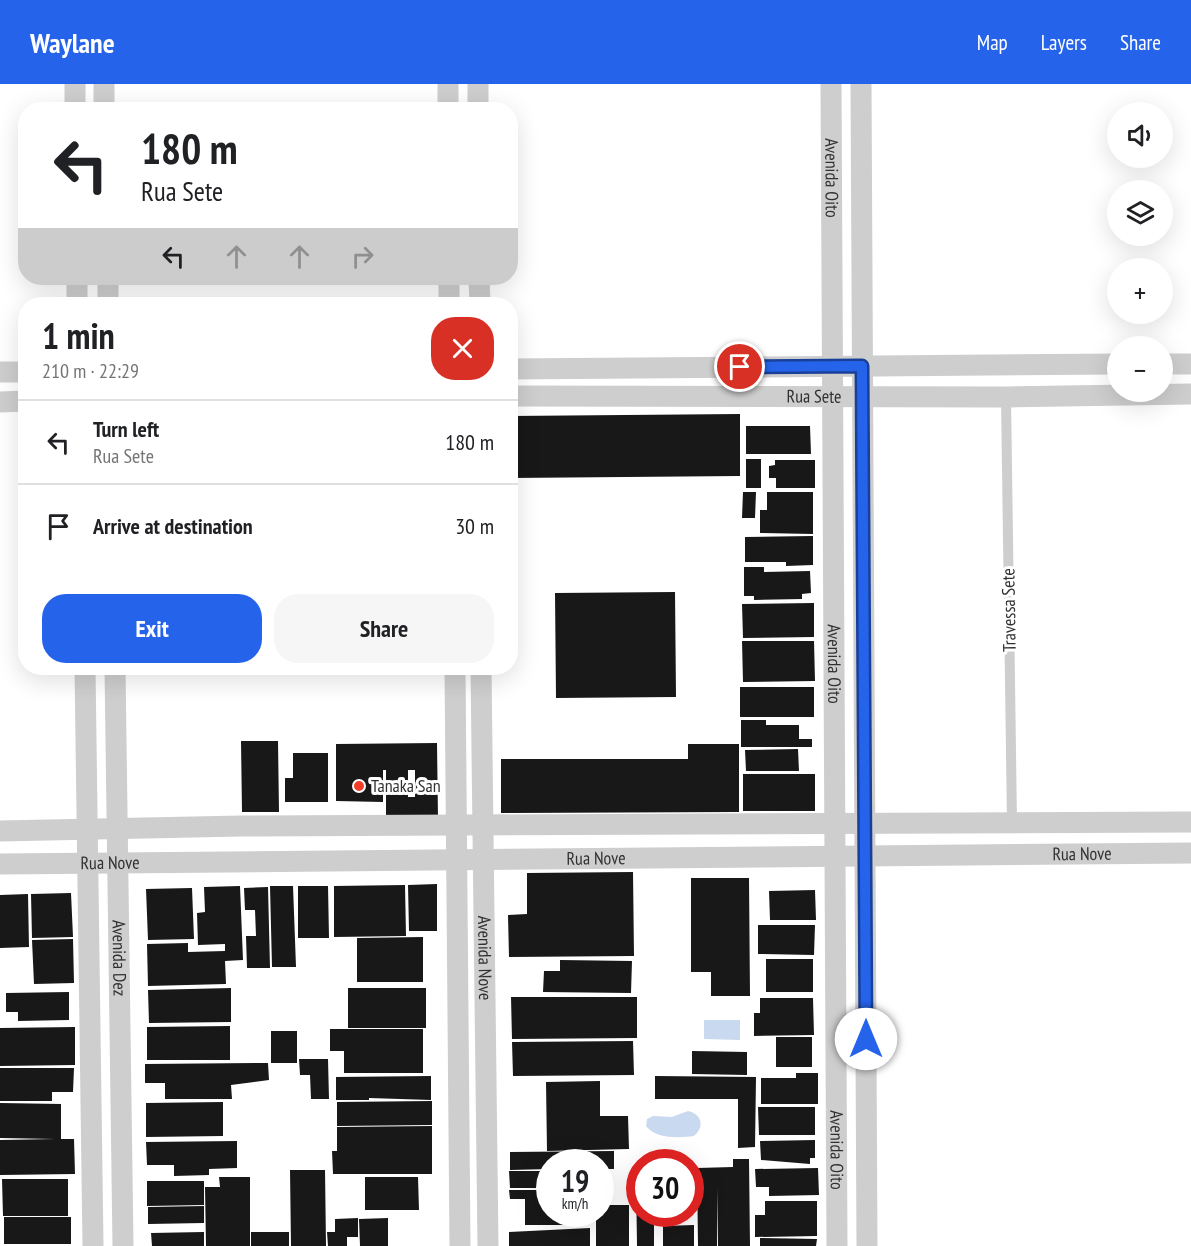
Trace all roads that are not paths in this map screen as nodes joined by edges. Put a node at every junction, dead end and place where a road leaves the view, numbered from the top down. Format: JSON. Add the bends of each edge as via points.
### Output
{"nodes":[{"id":1,"x":75,"y":84,"type":"edge"},
{"id":2,"x":104,"y":84,"type":"edge"},
{"id":3,"x":448,"y":84,"type":"edge"},
{"id":4,"x":478,"y":84,"type":"edge"},
{"id":5,"x":831,"y":84,"type":"edge"},
{"id":6,"x":861,"y":84,"type":"edge"},
{"id":7,"x":75,"y":102,"type":"edge"},
{"id":8,"x":104,"y":102,"type":"edge"},
{"id":9,"x":448,"y":102,"type":"edge"},
{"id":10,"x":478,"y":102,"type":"edge"},
{"id":11,"x":1107,"y":364,"type":"edge"},
{"id":12,"x":1173,"y":364,"type":"edge"},
{"id":13,"x":1191,"y":364,"type":"edge"},
{"id":14,"x":832,"y":366,"type":"junction"},
{"id":15,"x":862,"y":366,"type":"junction"},
{"id":16,"x":518,"y":369,"type":"edge"},
{"id":17,"x":0,"y":372,"type":"edge"},
{"id":18,"x":18,"y":372,"type":"edge"},
{"id":19,"x":1191,"y":394,"type":"edge"},
{"id":20,"x":518,"y":396,"type":"edge"},
{"id":21,"x":834,"y":396,"type":"junction"},
{"id":22,"x":863,"y":396,"type":"junction"},
{"id":23,"x":1006,"y":397,"type":"junction"},
{"id":24,"x":18,"y":401,"type":"edge"},
{"id":25,"x":0,"y":402,"type":"edge"},
{"id":26,"x":86,"y":675,"type":"edge"},
{"id":27,"x":115,"y":675,"type":"edge"},
{"id":28,"x":455,"y":675,"type":"edge"},
{"id":29,"x":481,"y":675,"type":"edge"},
{"id":30,"x":1191,"y":822,"type":"edge"},
{"id":31,"x":1012,"y":823,"type":"junction"},
{"id":32,"x":836,"y":824,"type":"junction"},
{"id":33,"x":864,"y":824,"type":"junction"},
{"id":34,"x":457,"y":825,"type":"junction"},
{"id":35,"x":482,"y":825,"type":"junction"},
{"id":36,"x":89,"y":829,"type":"junction"},
{"id":37,"x":117,"y":829,"type":"junction"},
{"id":38,"x":0,"y":831,"type":"edge"},
{"id":39,"x":1191,"y":853,"type":"edge"},
{"id":40,"x":864,"y":854,"type":"junction"},
{"id":41,"x":834,"y":855,"type":"junction"},
{"id":42,"x":483,"y":859,"type":"junction"},
{"id":43,"x":458,"y":860,"type":"junction"},
{"id":44,"x":89,"y":863,"type":"junction"},
{"id":45,"x":117,"y":863,"type":"junction"},
{"id":46,"x":0,"y":864,"type":"edge"},
{"id":47,"x":93,"y":1246,"type":"edge"},
{"id":48,"x":123,"y":1246,"type":"edge"},
{"id":49,"x":460,"y":1246,"type":"edge"},
{"id":50,"x":488,"y":1246,"type":"edge"},
{"id":51,"x":837,"y":1246,"type":"edge"},
{"id":52,"x":867,"y":1246,"type":"edge"}],
"edges":[{"from":1,"to":7,"type":"street"},
{"from":2,"to":8,"type":"street"},
{"from":3,"to":9,"type":"street"},
{"from":4,"to":10,"type":"street"},
{"from":5,"to":14,"type":"street","name":"Avenida Oito"},
{"from":6,"to":15,"type":"street","name":"Avenida Oito"},
{"from":11,"to":15,"type":"street","name":"Rua Sete"},
{"from":12,"to":13,"type":"street"},
{"from":14,"to":15,"type":"street","name":"Rua Sete"},
{"from":14,"to":16,"type":"street","name":"Rua Sete"},
{"from":14,"to":21,"type":"street","name":"Avenida Oito"},
{"from":15,"to":22,"type":"street","name":"Avenida Oito"},
{"from":17,"to":18,"type":"street"},
{"from":19,"to":23,"type":"street","name":"Rua Sete"},
{"from":20,"to":21,"type":"street","name":"Rua Sete"},
{"from":21,"to":22,"type":"street","name":"Rua Sete"},
{"from":21,"to":32,"type":"street","name":"Avenida Oito"},
{"from":22,"to":23,"type":"street","name":"Rua Sete"},
{"from":22,"to":33,"type":"street","name":"Avenida Oito"},
{"from":23,"to":31,"type":"lane","name":"Travessa Sete"},
{"from":24,"to":25,"type":"street"},
{"from":26,"to":36,"type":"street","name":"Avenida Dez"},
{"from":27,"to":37,"type":"street","name":"Avenida Dez"},
{"from":28,"to":34,"type":"street","name":"Avenida Nove"},
{"from":29,"to":35,"type":"street","name":"Avenida Nove"},
{"from":30,"to":31,"type":"street","name":"Rua Nove"},
{"from":31,"to":33,"type":"street","name":"Rua Nove"},
{"from":32,"to":33,"type":"street","name":"Rua Nove"},
{"from":32,"to":35,"type":"street","name":"Rua Nove"},
{"from":32,"to":41,"type":"street","name":"Avenida Oito"},
{"from":33,"to":40,"type":"street","name":"Avenida Oito"},
{"from":34,"to":35,"type":"street","name":"Rua Nove"},
{"from":34,"to":37,"type":"street","name":"Rua Nove"},
{"from":34,"to":43,"type":"street","name":"Avenida Nove"},
{"from":35,"to":42,"type":"street","name":"Avenida Nove"},
{"from":36,"to":37,"type":"street","name":"Rua Nove"},
{"from":36,"to":38,"type":"street","name":"Rua Nove"},
{"from":36,"to":44,"type":"street","name":"Avenida Dez"},
{"from":37,"to":45,"type":"street","name":"Avenida Dez"},
{"from":39,"to":40,"type":"street","name":"Rua Nove"},
{"from":40,"to":41,"type":"street","name":"Rua Nove"},
{"from":40,"to":52,"type":"street","name":"Avenida Oito"},
{"from":41,"to":42,"type":"street","name":"Rua Nove"},
{"from":41,"to":51,"type":"street","name":"Avenida Oito"},
{"from":42,"to":43,"type":"street","name":"Rua Nove"},
{"from":42,"to":50,"type":"street","name":"Avenida Nove"},
{"from":43,"to":45,"type":"street","name":"Rua Nove"},
{"from":43,"to":49,"type":"street","name":"Avenida Nove"},
{"from":44,"to":45,"type":"street","name":"Rua Nove"},
{"from":44,"to":46,"type":"street","name":"Rua Nove"},
{"from":44,"to":47,"type":"street","name":"Avenida Dez"},
{"from":45,"to":48,"type":"street","name":"Avenida Dez"}]}
